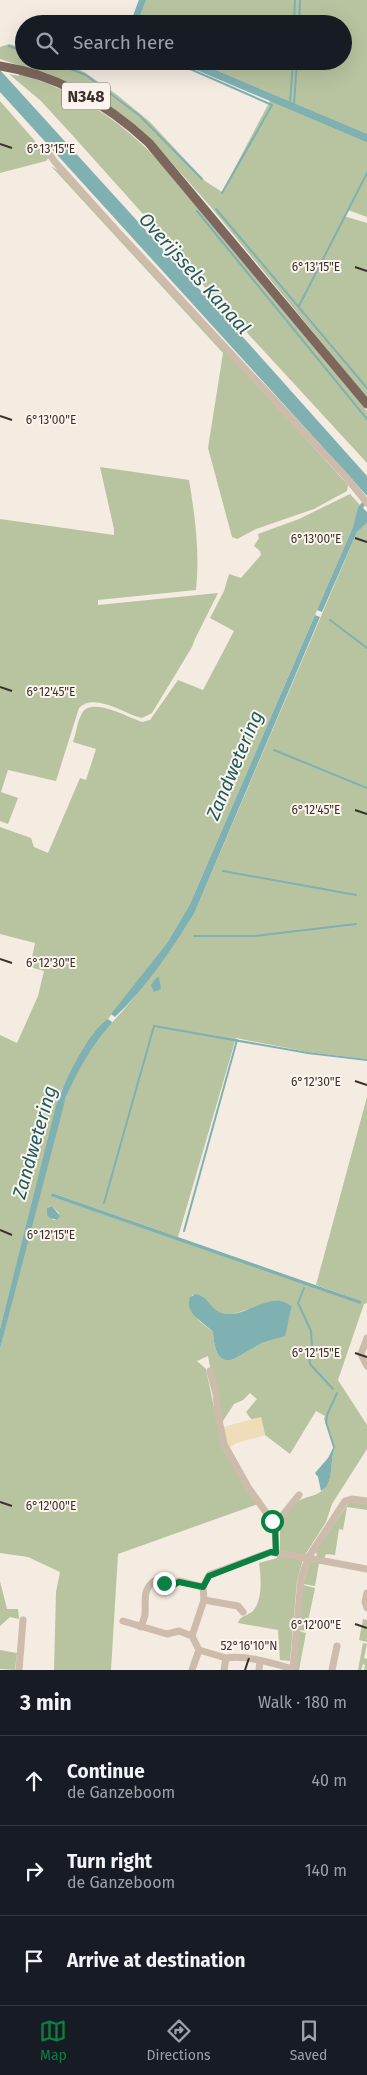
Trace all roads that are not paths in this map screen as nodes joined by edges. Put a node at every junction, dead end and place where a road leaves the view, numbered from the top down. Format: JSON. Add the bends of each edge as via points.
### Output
{"nodes":[{"id":1,"x":0,"y":66,"type":"edge"},
{"id":2,"x":15,"y":69,"type":"edge"},
{"id":3,"x":19,"y":70,"type":"edge"},
{"id":4,"x":45,"y":148,"type":"dead end"},
{"id":5,"x":367,"y":404,"type":"edge"},
{"id":6,"x":367,"y":503,"type":"edge"},
{"id":7,"x":367,"y":1338,"type":"edge"},
{"id":8,"x":367,"y":1366,"type":"edge"},
{"id":9,"x":210,"y":1371,"type":"dead end"},
{"id":10,"x":299,"y":1495,"type":"dead end"},
{"id":11,"x":367,"y":1502,"type":"edge"},
{"id":12,"x":275,"y":1526,"type":"junction"},
{"id":13,"x":276,"y":1553,"type":"junction"},
{"id":14,"x":308,"y":1558,"type":"junction"},
{"id":15,"x":367,"y":1569,"type":"edge"},
{"id":16,"x":203,"y":1587,"type":"junction"},
{"id":17,"x":367,"y":1593,"type":"edge"},
{"id":18,"x":204,"y":1600,"type":"junction"},
{"id":19,"x":367,"y":1608,"type":"edge"},
{"id":20,"x":243,"y":1612,"type":"dead end"},
{"id":21,"x":23,"y":1620,"type":"dead end"},
{"id":22,"x":123,"y":1621,"type":"dead end"},
{"id":23,"x":141,"y":1627,"type":"junction"},
{"id":24,"x":192,"y":1636,"type":"junction"},
{"id":25,"x":337,"y":1646,"type":"dead end"},
{"id":26,"x":199,"y":1650,"type":"junction"},
{"id":27,"x":226,"y":1658,"type":"junction"},
{"id":28,"x":260,"y":1661,"type":"junction"},
{"id":29,"x":293,"y":1669,"type":"edge"},
{"id":30,"x":19,"y":1670,"type":"edge"},
{"id":31,"x":192,"y":1670,"type":"edge"},
{"id":32,"x":224,"y":1670,"type":"edge"},
{"id":33,"x":259,"y":1670,"type":"edge"},
{"id":34,"x":332,"y":1670,"type":"edge"}],
"edges":[{"from":1,"to":2,"type":"main road","number":"N348"},
{"from":3,"to":5,"type":"main road","number":"N348","via":[[53,80],[86,96],[149,143]]},
{"from":4,"to":6,"type":"street","via":[[105,218]]},
{"from":7,"to":8,"type":"street","via":[[361,1354]]},
{"from":9,"to":12,"type":"street","via":[[224,1444]]},
{"from":10,"to":12,"type":"street"},
{"from":11,"to":14,"type":"street","via":[[349,1499],[343,1503]]},
{"from":12,"to":13,"type":"street"},
{"from":13,"to":14,"type":"street"},
{"from":13,"to":16,"type":"street","via":[[271,1552],[209,1576]]},
{"from":14,"to":15,"type":"street"},
{"from":14,"to":29,"type":"street","via":[[301,1579]]},
{"from":16,"to":18,"type":"street"},
{"from":16,"to":23,"type":"street","via":[[154,1581],[145,1594]]},
{"from":17,"to":19,"type":"street"},
{"from":18,"to":20,"type":"street","via":[[238,1606]]},
{"from":18,"to":24,"type":"street"},
{"from":21,"to":30,"type":"street"},
{"from":22,"to":23,"type":"street"},
{"from":23,"to":24,"type":"street"},
{"from":24,"to":26,"type":"street"},
{"from":25,"to":34,"type":"street"},
{"from":26,"to":27,"type":"street"},
{"from":26,"to":31,"type":"street"},
{"from":27,"to":28,"type":"street"},
{"from":27,"to":32,"type":"street"},
{"from":28,"to":29,"type":"street"},
{"from":28,"to":33,"type":"street"}]}
